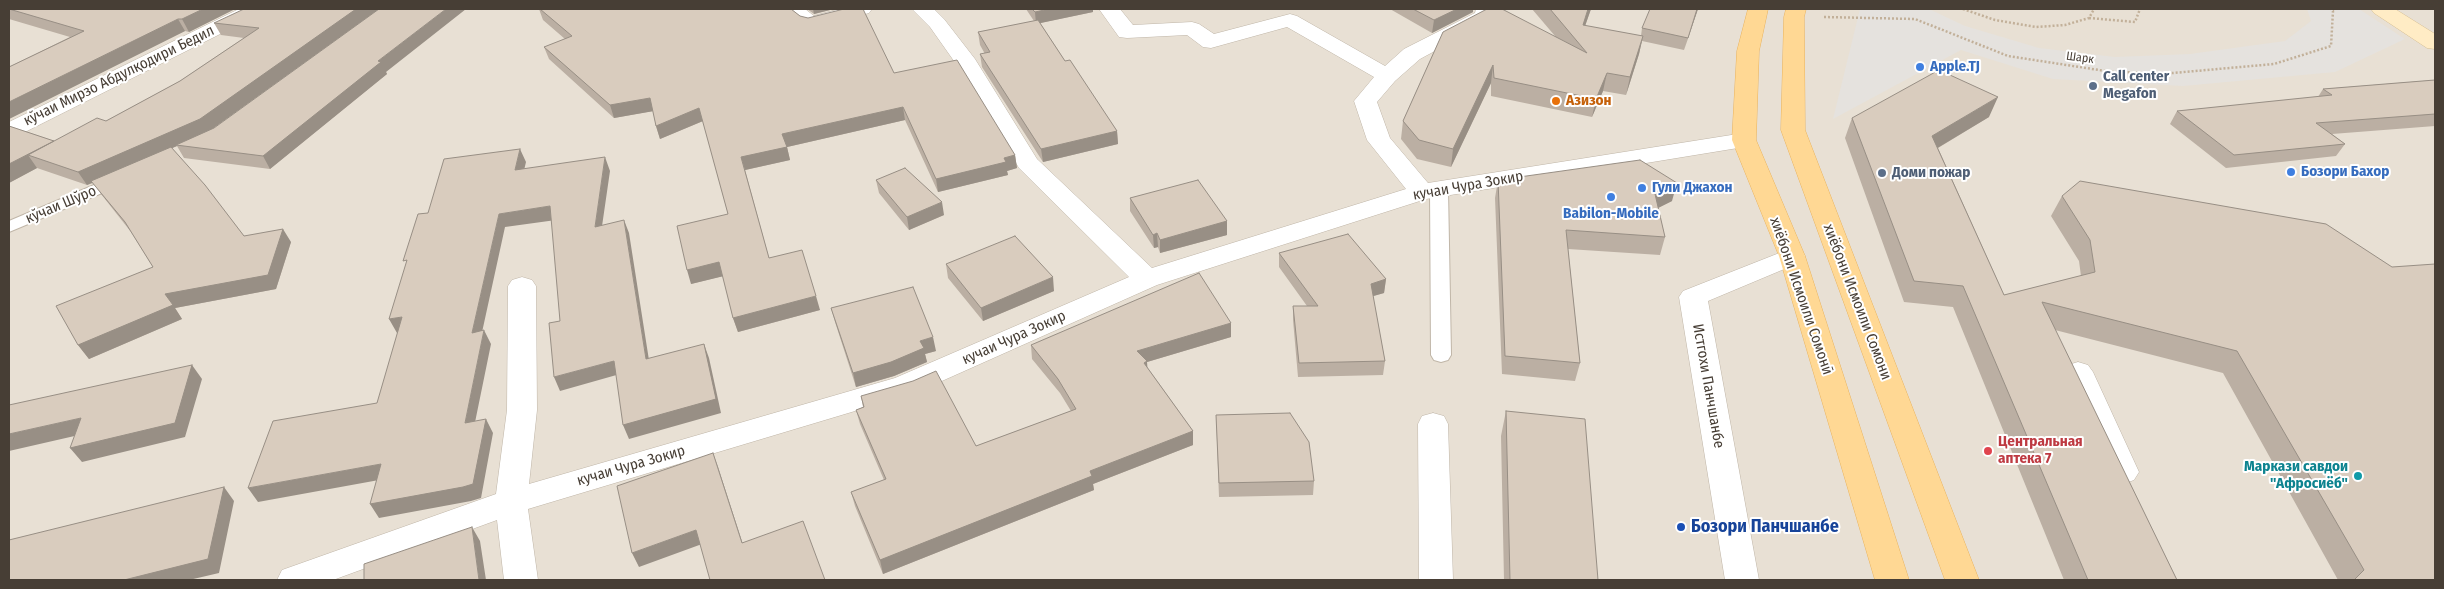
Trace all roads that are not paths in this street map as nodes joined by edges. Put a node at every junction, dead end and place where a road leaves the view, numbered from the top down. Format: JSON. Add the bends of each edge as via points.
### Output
{"nodes":[{"id":1,"x":255,"y":9,"type":"edge"},
{"id":2,"x":792,"y":9,"type":"edge"},
{"id":3,"x":862,"y":9,"type":"edge"},
{"id":4,"x":922,"y":9,"type":"edge"},
{"id":5,"x":1109,"y":9,"type":"edge"},
{"id":6,"x":1486,"y":9,"type":"edge"},
{"id":7,"x":1758,"y":9,"type":"edge"},
{"id":8,"x":2381,"y":9,"type":"edge"},
{"id":9,"x":1795,"y":13,"type":"edge"},
{"id":10,"x":2435,"y":42,"type":"edge"},
{"id":11,"x":1387,"y":76,"type":"junction"},
{"id":12,"x":9,"y":131,"type":"edge"},
{"id":13,"x":1744,"y":140,"type":"junction"},
{"id":14,"x":135,"y":173,"type":"edge"},
{"id":15,"x":1431,"y":190,"type":"junction"},
{"id":16,"x":9,"y":227,"type":"edge"},
{"id":17,"x":1792,"y":256,"type":"junction"},
{"id":18,"x":1147,"y":279,"type":"junction"},
{"id":19,"x":522,"y":286,"type":"dead end"},
{"id":20,"x":1441,"y":355,"type":"dead end"},
{"id":21,"x":2078,"y":372,"type":"edge"},
{"id":22,"x":1433,"y":424,"type":"dead end"},
{"id":23,"x":2135,"y":499,"type":"edge"},
{"id":24,"x":511,"y":502,"type":"junction"},
{"id":25,"x":294,"y":580,"type":"edge"},
{"id":26,"x":521,"y":580,"type":"edge"},
{"id":27,"x":1436,"y":580,"type":"edge"},
{"id":28,"x":1742,"y":580,"type":"edge"},
{"id":29,"x":1892,"y":580,"type":"edge"},
{"id":30,"x":1962,"y":580,"type":"edge"}],
"edges":[{"from":1,"to":12,"type":"street","name":"кўчаи Мирзо Абдулқодири Бедил"},
{"from":2,"to":3,"type":"street","via":[[811,23]]},
{"from":4,"to":18,"type":"street","via":[[964,59],[1028,163]]},
{"from":5,"to":11,"type":"street","via":[[1127,32],[1192,28],[1211,42],[1290,20]]},
{"from":6,"to":11,"type":"street","via":[[1485,16],[1412,54]]},
{"from":7,"to":13,"type":"main road","name":"хиёбони Исмоили Сомонӣ","via":[[1748,51]]},
{"from":8,"to":10,"type":"main road"},
{"from":9,"to":30,"type":"main road","name":"хиёбони Исмоили Сомони","via":[[1793,130]]},
{"from":11,"to":15,"type":"street","via":[[1365,101],[1379,140]]},
{"from":13,"to":15,"type":"street","name":"кучаи Чура Зокир"},
{"from":13,"to":17,"type":"main road","name":"хиёбони Исмоили Сомонӣ"},
{"from":14,"to":16,"type":"lane","name":"кўчаи Шўро"},
{"from":15,"to":18,"type":"street","name":"кучаи Чура Зокир"},
{"from":15,"to":20,"type":"lane"},
{"from":17,"to":28,"type":"street","name":"Истгохи Панчшанбе","via":[[1693,297]]},
{"from":17,"to":29,"type":"main road","name":"хиёбони Исмоили Сомонӣ"},
{"from":18,"to":24,"type":"street","name":"кучаи Чура Зокир","via":[[905,386]]},
{"from":19,"to":24,"type":"street","via":[[522,410]]},
{"from":21,"to":23,"type":"street"},
{"from":22,"to":27,"type":"street"},
{"from":24,"to":25,"type":"street","name":"кучаи Чура Зокир"},
{"from":24,"to":26,"type":"street"}]}
